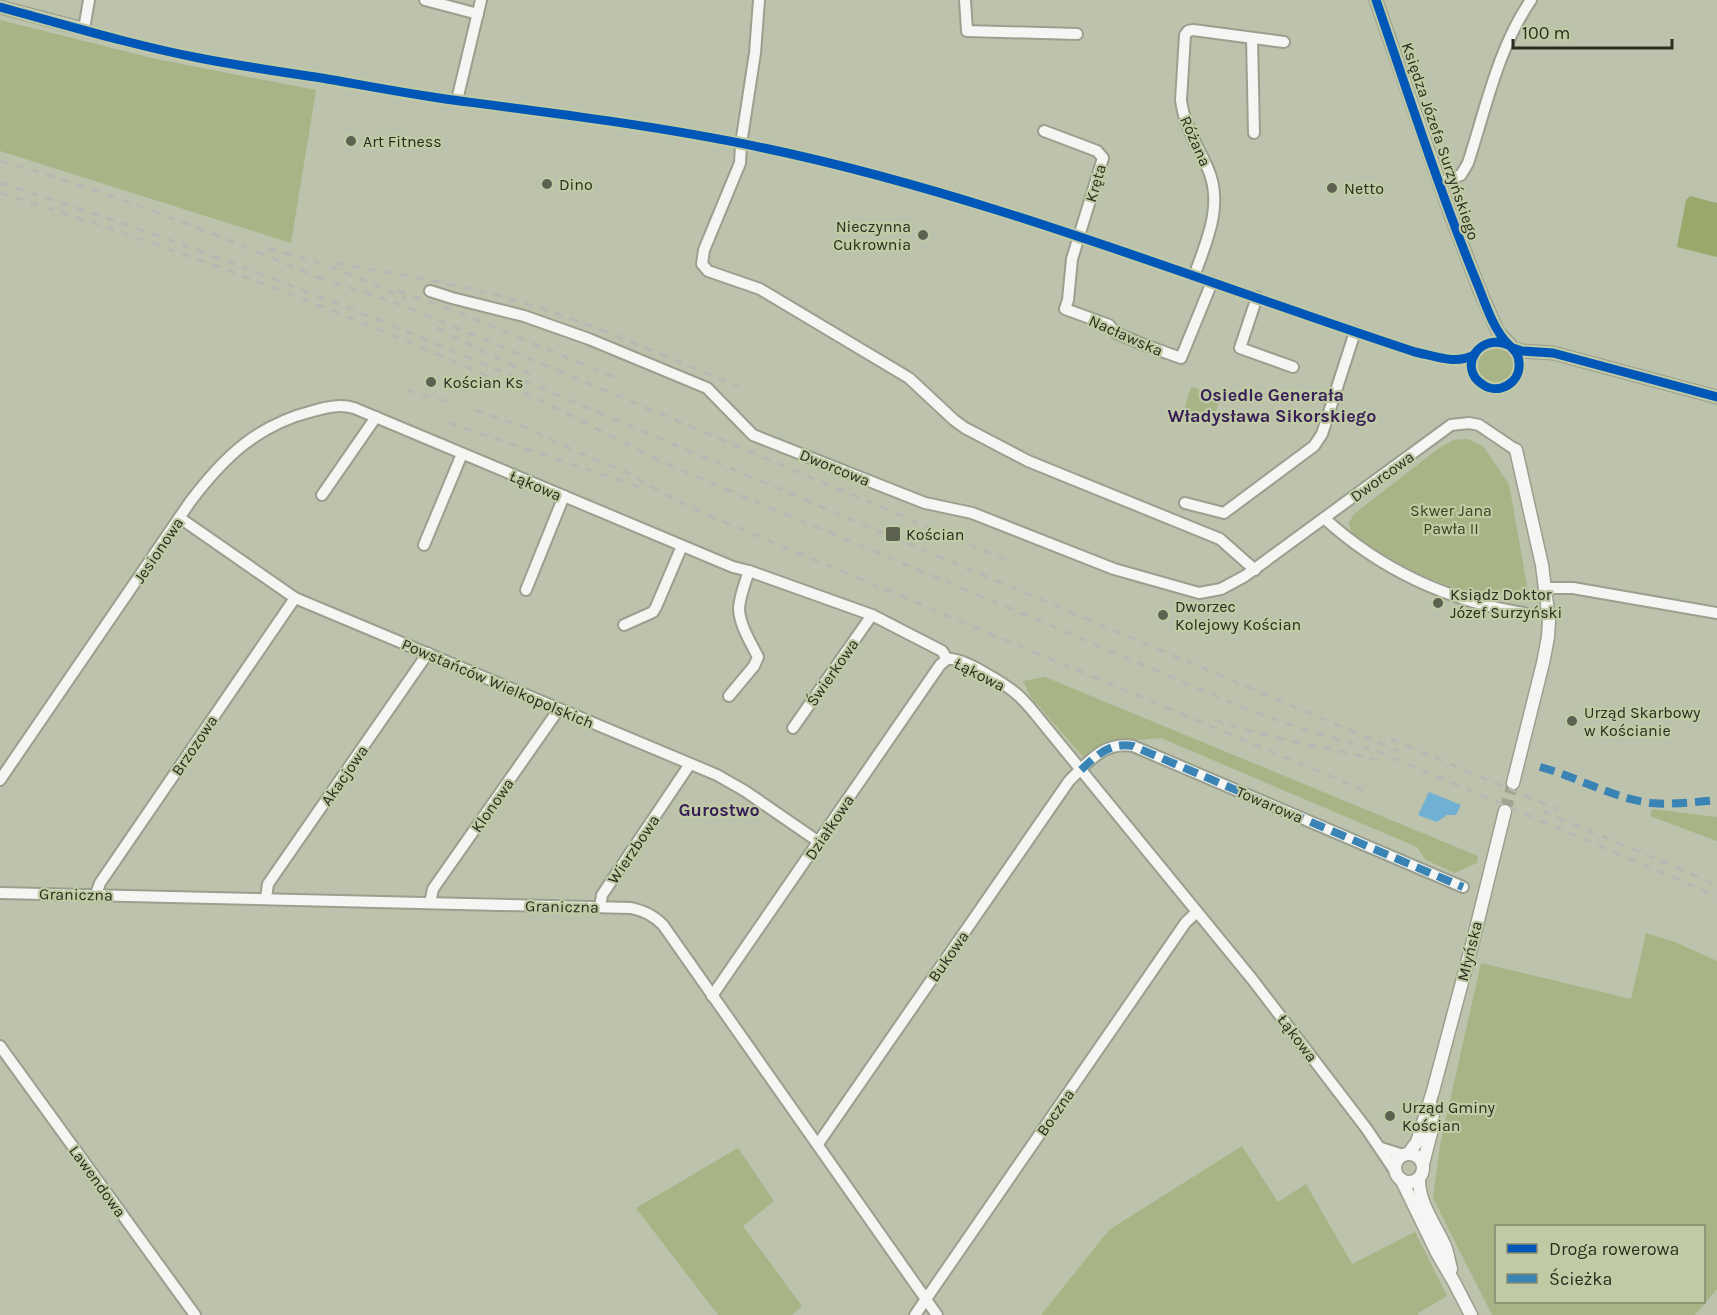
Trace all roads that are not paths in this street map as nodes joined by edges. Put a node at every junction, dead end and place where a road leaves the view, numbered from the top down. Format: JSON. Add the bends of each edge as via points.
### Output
{"nodes":[{"id":1,"x":89,"y":0,"type":"edge"},
{"id":2,"x":425,"y":0,"type":"edge"},
{"id":3,"x":481,"y":0,"type":"edge"},
{"id":4,"x":759,"y":0,"type":"edge"},
{"id":5,"x":965,"y":0,"type":"edge"},
{"id":6,"x":1376,"y":0,"type":"edge"},
{"id":7,"x":1531,"y":0,"type":"edge"},
{"id":8,"x":0,"y":7,"type":"edge"},
{"id":9,"x":478,"y":14,"type":"junction"},
{"id":10,"x":84,"y":29,"type":"joint"},
{"id":11,"x":1077,"y":34,"type":"dead end"},
{"id":12,"x":1252,"y":38,"type":"junction"},
{"id":13,"x":1284,"y":42,"type":"dead end"},
{"id":14,"x":457,"y":100,"type":"dead end"},
{"id":15,"x":1044,"y":131,"type":"dead end"},
{"id":16,"x":1254,"y":133,"type":"dead end"},
{"id":17,"x":1439,"y":183,"type":"junction"},
{"id":18,"x":1079,"y":236,"type":"joint"},
{"id":19,"x":1194,"y":276,"type":"dead end"},
{"id":20,"x":1212,"y":282,"type":"dead end"},
{"id":21,"x":430,"y":291,"type":"dead end"},
{"id":22,"x":1257,"y":297,"type":"dead end"},
{"id":23,"x":1355,"y":332,"type":"dead end"},
{"id":24,"x":1293,"y":367,"type":"dead end"},
{"id":25,"x":1717,"y":397,"type":"edge"},
{"id":26,"x":375,"y":417,"type":"junction"},
{"id":27,"x":1516,"y":450,"type":"joint"},
{"id":28,"x":462,"y":454,"type":"junction"},
{"id":29,"x":322,"y":495,"type":"dead end"},
{"id":30,"x":564,"y":496,"type":"junction"},
{"id":31,"x":1185,"y":503,"type":"dead end"},
{"id":32,"x":180,"y":518,"type":"junction"},
{"id":33,"x":1324,"y":518,"type":"junction"},
{"id":34,"x":424,"y":545,"type":"dead end"},
{"id":35,"x":682,"y":546,"type":"junction"},
{"id":36,"x":1255,"y":570,"type":"junction"},
{"id":37,"x":749,"y":571,"type":"junction"},
{"id":38,"x":1546,"y":588,"type":"junction"},
{"id":39,"x":526,"y":590,"type":"dead end"},
{"id":40,"x":296,"y":597,"type":"junction"},
{"id":41,"x":1524,"y":613,"type":"dead end"},
{"id":42,"x":1717,"y":613,"type":"edge"},
{"id":43,"x":872,"y":615,"type":"junction"},
{"id":44,"x":624,"y":625,"type":"dead end"},
{"id":45,"x":428,"y":653,"type":"junction"},
{"id":46,"x":947,"y":659,"type":"junction"},
{"id":47,"x":729,"y":696,"type":"dead end"},
{"id":48,"x":559,"y":709,"type":"junction"},
{"id":49,"x":793,"y":728,"type":"dead end"},
{"id":50,"x":690,"y":764,"type":"junction"},
{"id":51,"x":1081,"y":770,"type":"junction"},
{"id":52,"x":0,"y":780,"type":"edge"},
{"id":53,"x":1513,"y":783,"type":"tunnel mouth"},
{"id":54,"x":1504,"y":811,"type":"tunnel mouth"},
{"id":55,"x":819,"y":842,"type":"junction"},
{"id":56,"x":1463,"y":887,"type":"dead end"},
{"id":57,"x":0,"y":893,"type":"edge"},
{"id":58,"x":96,"y":894,"type":"junction"},
{"id":59,"x":266,"y":898,"type":"junction"},
{"id":60,"x":430,"y":903,"type":"junction"},
{"id":61,"x":600,"y":907,"type":"junction"},
{"id":62,"x":1197,"y":912,"type":"junction"},
{"id":63,"x":712,"y":996,"type":"junction"},
{"id":64,"x":0,"y":1046,"type":"edge"},
{"id":65,"x":1433,"y":1091,"type":"junction"},
{"id":66,"x":818,"y":1144,"type":"junction"},
{"id":67,"x":1381,"y":1148,"type":"junction"},
{"id":68,"x":1406,"y":1154,"type":"junction"},
{"id":69,"x":1423,"y":1164,"type":"junction"},
{"id":70,"x":1398,"y":1175,"type":"junction"},
{"id":71,"x":1419,"y":1178,"type":"junction"},
{"id":72,"x":1454,"y":1282,"type":"junction"},
{"id":73,"x":926,"y":1298,"type":"junction"},
{"id":74,"x":195,"y":1315,"type":"edge"},
{"id":75,"x":915,"y":1315,"type":"edge"},
{"id":76,"x":937,"y":1315,"type":"edge"},
{"id":77,"x":1471,"y":1315,"type":"edge"}],
"edges":[{"from":1,"to":10,"type":"street"},
{"from":2,"to":9,"type":"street"},
{"from":3,"to":9,"type":"street"},
{"from":4,"to":36,"type":"street","via":[[740,163],[704,250],[702,264],[708,271],[760,289],[909,378],[965,428],[1029,461],[1220,539]]},
{"from":5,"to":11,"type":"street","via":[[967,31]]},
{"from":6,"to":17,"type":"street","name":"Księdza Józefa Surzyńskiego"},
{"from":7,"to":17,"type":"street","via":[[1503,52],[1465,170]]},
{"from":8,"to":10,"type":"street"},
{"from":9,"to":14,"type":"street"},
{"from":12,"to":13,"type":"street","name":"Różana"},
{"from":12,"to":16,"type":"street"},
{"from":12,"to":19,"type":"street","name":"Różana","via":[[1193,30],[1185,35],[1182,111],[1209,171],[1215,202],[1210,232]]},
{"from":15,"to":18,"type":"street","name":"Kręta","via":[[1097,151],[1103,158]]},
{"from":17,"to":25,"type":"street","name":"Księdza Józefa Surzyńskiego","via":[[1480,291],[1498,332],[1510,346],[1528,352],[1553,353]]},
{"from":18,"to":20,"type":"street","name":"Nacławska","via":[[1065,309],[1181,358]]},
{"from":21,"to":36,"type":"street","name":"Dworcowa","via":[[524,316],[599,343],[707,388],[753,435],[925,503],[972,513],[1114,569],[1199,593],[1228,586]]},
{"from":22,"to":24,"type":"street","via":[[1240,348]]},
{"from":23,"to":31,"type":"street","via":[[1322,434],[1314,446],[1224,513]]},
{"from":26,"to":28,"type":"street","name":"Łąkowa"},
{"from":26,"to":29,"type":"street"},
{"from":26,"to":32,"type":"street","name":"Jesionowa","via":[[342,406],[305,413],[280,423],[229,456]]},
{"from":27,"to":33,"type":"street","name":"Dworcowa","via":[[1479,425],[1451,425]]},
{"from":27,"to":38,"type":"street"},
{"from":28,"to":30,"type":"street","name":"Łąkowa"},
{"from":28,"to":34,"type":"street"},
{"from":30,"to":35,"type":"street","name":"Łąkowa"},
{"from":30,"to":39,"type":"street"},
{"from":32,"to":40,"type":"street","name":"Powstańców Wielkopolskich"},
{"from":32,"to":52,"type":"street","name":"Jesionowa"},
{"from":33,"to":36,"type":"street","name":"Dworcowa"},
{"from":33,"to":41,"type":"street","via":[[1362,550],[1409,577],[1456,597]]},
{"from":35,"to":37,"type":"street","name":"Łąkowa"},
{"from":35,"to":44,"type":"street","via":[[653,612]]},
{"from":37,"to":43,"type":"street","name":"Łąkowa"},
{"from":37,"to":47,"type":"street","via":[[739,609],[758,657]]},
{"from":38,"to":42,"type":"street","via":[[1573,588]]},
{"from":38,"to":53,"type":"street","via":[[1546,651]]},
{"from":40,"to":45,"type":"street","name":"Powstańców Wielkopolskich"},
{"from":40,"to":58,"type":"street","name":"Brzozowa"},
{"from":43,"to":46,"type":"street","name":"Łąkowa","via":[[942,651]]},
{"from":43,"to":49,"type":"street","name":"Świerkowa"},
{"from":45,"to":48,"type":"street","name":"Powstańców Wielkopolskich"},
{"from":45,"to":59,"type":"street","name":"Akacjowa","via":[[268,884]]},
{"from":46,"to":51,"type":"street","name":"Łąkowa","via":[[981,671],[1019,696]]},
{"from":46,"to":55,"type":"street","name":"Działkowa"},
{"from":48,"to":50,"type":"street","name":"Powstańców Wielkopolskich"},
{"from":48,"to":60,"type":"street","name":"Klonowa","via":[[433,889]]},
{"from":50,"to":55,"type":"street","name":"Powstańców Wielkopolskich","via":[[745,791]]},
{"from":50,"to":61,"type":"street","name":"Wierzbowa","via":[[602,895]]},
{"from":51,"to":56,"type":"street","name":"Towarowa","via":[[1108,747],[1133,746]]},
{"from":51,"to":62,"type":"street","name":"Łąkowa"},
{"from":51,"to":66,"type":"street","name":"Bukowa","via":[[1069,781]]},
{"from":54,"to":65,"type":"street","name":"Młyńska"},
{"from":55,"to":63,"type":"street","name":"Działkowa"},
{"from":57,"to":58,"type":"street","name":"Graniczna"},
{"from":58,"to":59,"type":"street","name":"Graniczna"},
{"from":59,"to":60,"type":"street","name":"Graniczna"},
{"from":60,"to":61,"type":"street","name":"Graniczna"},
{"from":61,"to":63,"type":"street","name":"Graniczna","via":[[631,908],[654,916]]},
{"from":62,"to":67,"type":"street","name":"Łąkowa"},
{"from":62,"to":73,"type":"street","name":"Boczna","via":[[1186,922]]},
{"from":63,"to":66,"type":"street","name":"Graniczna"},
{"from":64,"to":74,"type":"street","name":"Lawendowa"},
{"from":65,"to":68,"type":"street","name":"Młyńska","via":[[1417,1142]]},
{"from":65,"to":69,"type":"street","name":"Młyńska","via":[[1432,1129]]},
{"from":66,"to":73,"type":"street","name":"Graniczna"},
{"from":67,"to":68,"type":"street"},
{"from":67,"to":70,"type":"street","name":"Łąkowa"},
{"from":68,"to":69,"type":"street","via":[[1417,1156]]},
{"from":68,"to":70,"type":"street","via":[[1396,1162]]},
{"from":69,"to":71,"type":"street"},
{"from":70,"to":71,"type":"street","via":[[1410,1182]]},
{"from":70,"to":72,"type":"street","name":"Łąkowa"},
{"from":71,"to":72,"type":"street","name":"Łąkowa","via":[[1425,1205],[1446,1248]]},
{"from":72,"to":77,"type":"street","name":"Łąkowa"},
{"from":73,"to":75,"type":"street","name":"Boczna"},
{"from":73,"to":76,"type":"street","name":"Graniczna"}]}
